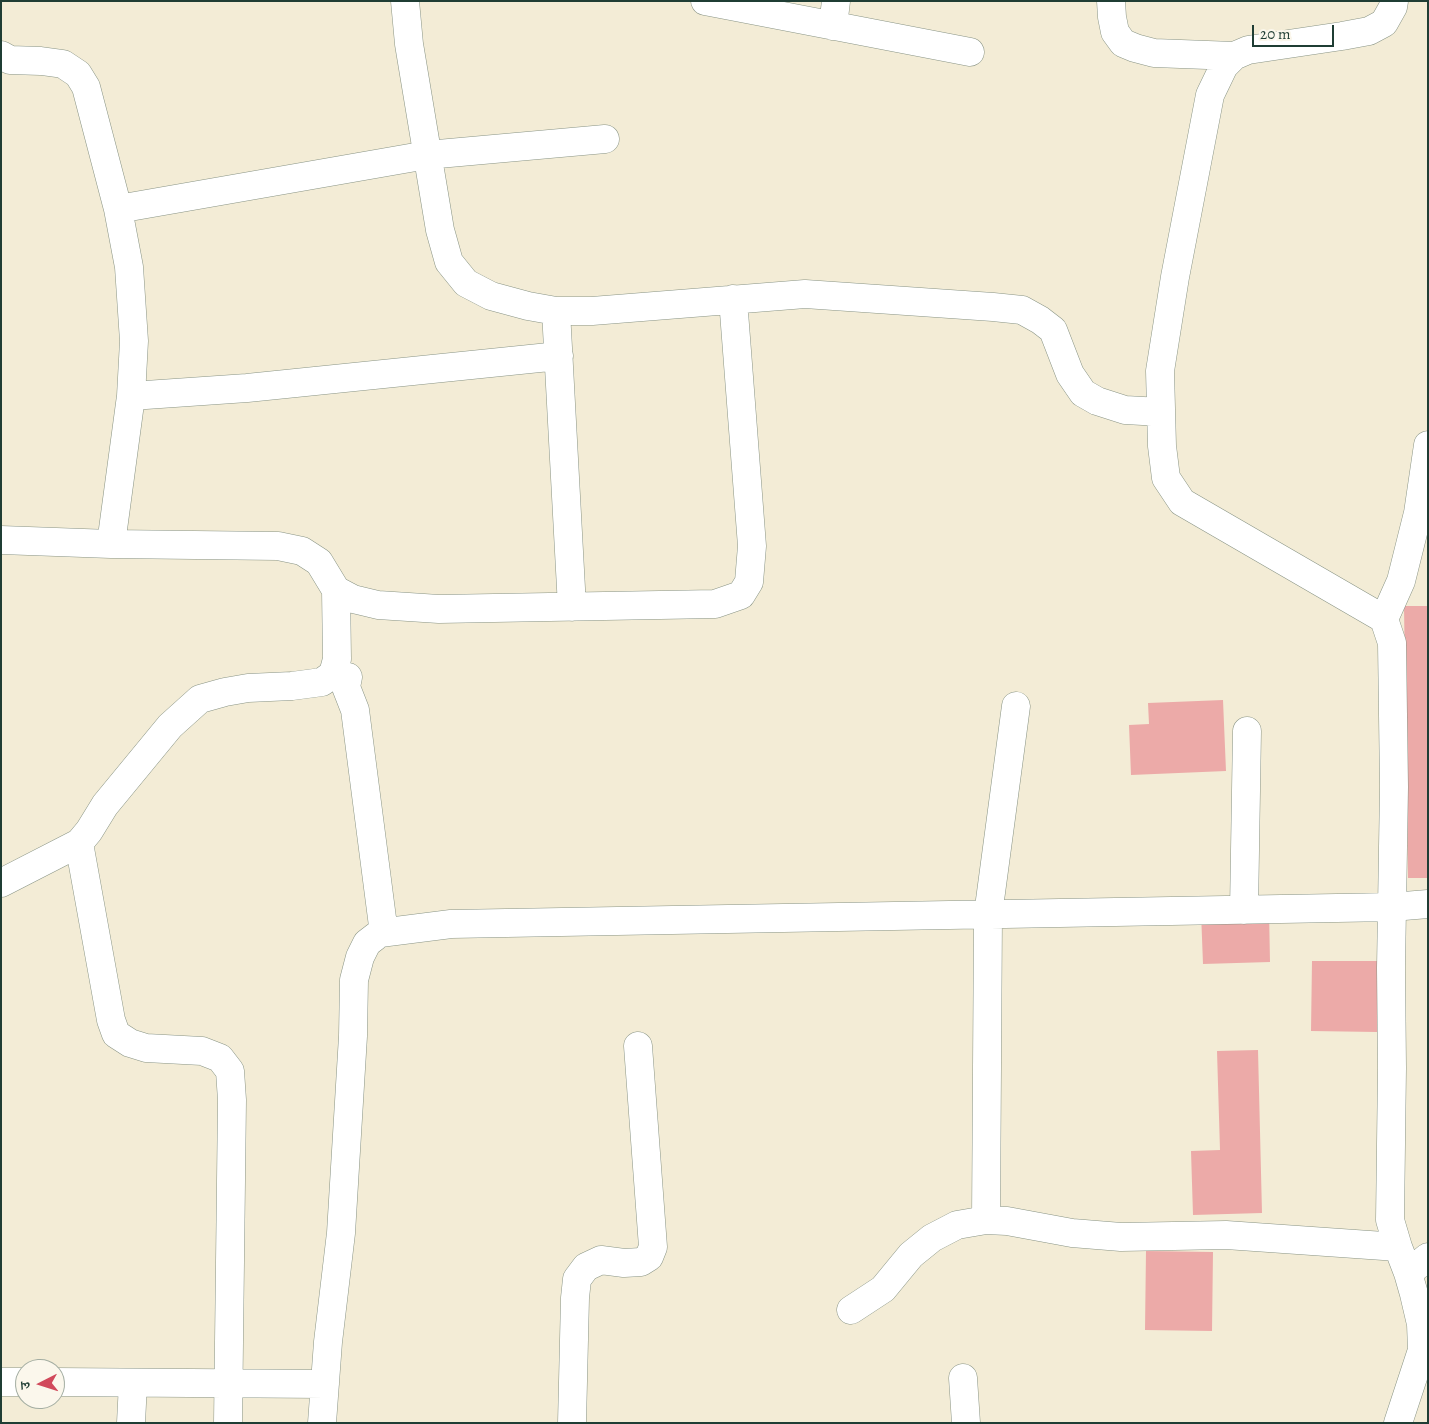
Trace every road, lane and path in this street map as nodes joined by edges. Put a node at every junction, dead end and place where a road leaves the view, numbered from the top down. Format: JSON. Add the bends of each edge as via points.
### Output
{"nodes":[{"id":1,"x":405,"y":1,"type":"edge"},
{"id":2,"x":705,"y":1,"type":"edge"},
{"id":3,"x":1111,"y":1,"type":"edge"},
{"id":4,"x":1394,"y":1,"type":"edge"},
{"id":5,"x":835,"y":14,"type":"edge"},
{"id":6,"x":970,"y":52,"type":"dead end"},
{"id":7,"x":1,"y":55,"type":"edge"},
{"id":8,"x":1234,"y":56,"type":"junction"},
{"id":9,"x":604,"y":139,"type":"dead end"},
{"id":10,"x":427,"y":155,"type":"junction"},
{"id":11,"x":118,"y":209,"type":"junction"},
{"id":12,"x":733,"y":299,"type":"junction"},
{"id":13,"x":556,"y":311,"type":"junction"},
{"id":14,"x":558,"y":356,"type":"junction"},
{"id":15,"x":131,"y":396,"type":"junction"},
{"id":16,"x":1161,"y":412,"type":"junction"},
{"id":17,"x":1428,"y":445,"type":"edge"},
{"id":18,"x":1,"y":540,"type":"edge"},
{"id":19,"x":111,"y":544,"type":"junction"},
{"id":20,"x":336,"y":590,"type":"junction"},
{"id":21,"x":572,"y":607,"type":"junction"},
{"id":22,"x":1384,"y":619,"type":"junction"},
{"id":23,"x":348,"y":677,"type":"dead end"},
{"id":24,"x":1016,"y":706,"type":"dead end"},
{"id":25,"x":1247,"y":731,"type":"dead end"},
{"id":26,"x":79,"y":843,"type":"junction"},
{"id":27,"x":1,"y":883,"type":"edge"},
{"id":28,"x":1428,"y":904,"type":"edge"},
{"id":29,"x":1392,"y":907,"type":"junction"},
{"id":30,"x":1244,"y":910,"type":"junction"},
{"id":31,"x":988,"y":915,"type":"junction"},
{"id":32,"x":380,"y":933,"type":"junction"},
{"id":33,"x":638,"y":1046,"type":"dead end"},
{"id":34,"x":986,"y":1220,"type":"junction"},
{"id":35,"x":1398,"y":1247,"type":"junction"},
{"id":36,"x":1418,"y":1265,"type":"edge"},
{"id":37,"x":851,"y":1310,"type":"dead end"},
{"id":38,"x":963,"y":1378,"type":"dead end"},
{"id":39,"x":1,"y":1382,"type":"edge"},
{"id":40,"x":15,"y":1382,"type":"edge"},
{"id":41,"x":65,"y":1382,"type":"edge"},
{"id":42,"x":133,"y":1383,"type":"junction"},
{"id":43,"x":229,"y":1384,"type":"junction"},
{"id":44,"x":325,"y":1384,"type":"junction"},
{"id":45,"x":131,"y":1423,"type":"edge"},
{"id":46,"x":228,"y":1423,"type":"edge"},
{"id":47,"x":322,"y":1423,"type":"edge"},
{"id":48,"x":572,"y":1423,"type":"edge"},
{"id":49,"x":966,"y":1423,"type":"edge"},
{"id":50,"x":1398,"y":1423,"type":"edge"}],
"edges":[{"from":1,"to":10,"type":"street"},
{"from":2,"to":5,"type":"street"},
{"from":3,"to":8,"type":"street","via":[[1115,32],[1123,43],[1154,53]]},
{"from":4,"to":8,"type":"street","via":[[1384,23],[1369,31],[1248,50]]},
{"from":5,"to":6,"type":"street"},
{"from":7,"to":11,"type":"street","via":[[10,60],[63,64],[78,74],[86,87]]},
{"from":8,"to":16,"type":"street","via":[[1224,66],[1210,95],[1160,371]]},
{"from":9,"to":10,"type":"street"},
{"from":10,"to":11,"type":"street"},
{"from":10,"to":13,"type":"street","via":[[449,262],[466,283],[491,296]]},
{"from":11,"to":15,"type":"street","via":[[129,267],[134,341]]},
{"from":12,"to":13,"type":"street"},
{"from":12,"to":16,"type":"street","via":[[805,294],[1022,310],[1052,330],[1070,374],[1083,393],[1125,410]]},
{"from":12,"to":21,"type":"street","via":[[752,546],[750,582],[741,595],[715,604]]},
{"from":13,"to":14,"type":"street"},
{"from":14,"to":15,"type":"street","via":[[256,387]]},
{"from":14,"to":21,"type":"street"},
{"from":15,"to":19,"type":"street"},
{"from":16,"to":22,"type":"street","via":[[1166,478],[1182,502]]},
{"from":17,"to":22,"type":"street","via":[[1416,521],[1401,581]]},
{"from":18,"to":19,"type":"street"},
{"from":19,"to":20,"type":"street","via":[[286,547],[302,551],[319,562]]},
{"from":20,"to":21,"type":"street","via":[[378,606],[439,609]]},
{"from":20,"to":26,"type":"street","via":[[337,660],[333,674],[322,682],[248,688],[200,699],[170,726],[105,805]]},
{"from":22,"to":29,"type":"street","via":[[1392,643]]},
{"from":23,"to":32,"type":"street","via":[[346,686],[355,710],[383,926]]},
{"from":24,"to":31,"type":"street"},
{"from":25,"to":30,"type":"street"},
{"from":26,"to":27,"type":"street"},
{"from":26,"to":43,"type":"street","via":[[116,1034],[146,1048],[202,1052],[220,1058],[230,1071]]},
{"from":28,"to":29,"type":"street"},
{"from":29,"to":30,"type":"street"},
{"from":29,"to":35,"type":"street","via":[[1390,1220]]},
{"from":30,"to":31,"type":"street"},
{"from":31,"to":32,"type":"street","via":[[451,924]]},
{"from":31,"to":34,"type":"street"},
{"from":32,"to":44,"type":"street","via":[[367,943],[354,980],[341,1233]]},
{"from":33,"to":48,"type":"street","via":[[653,1247],[641,1262],[601,1260],[586,1267],[578,1279]]},
{"from":34,"to":35,"type":"street","via":[[1121,1237],[1226,1235]]},
{"from":34,"to":37,"type":"street","via":[[957,1225],[932,1238],[911,1255],[883,1289]]},
{"from":35,"to":36,"type":"street"},
{"from":36,"to":50,"type":"street","via":[[1422,1350]]},
{"from":38,"to":49,"type":"street"},
{"from":39,"to":40,"type":"street"},
{"from":41,"to":42,"type":"street"},
{"from":42,"to":43,"type":"street"},
{"from":42,"to":45,"type":"street"},
{"from":43,"to":44,"type":"street"},
{"from":43,"to":46,"type":"street"},
{"from":44,"to":47,"type":"street"}]}
